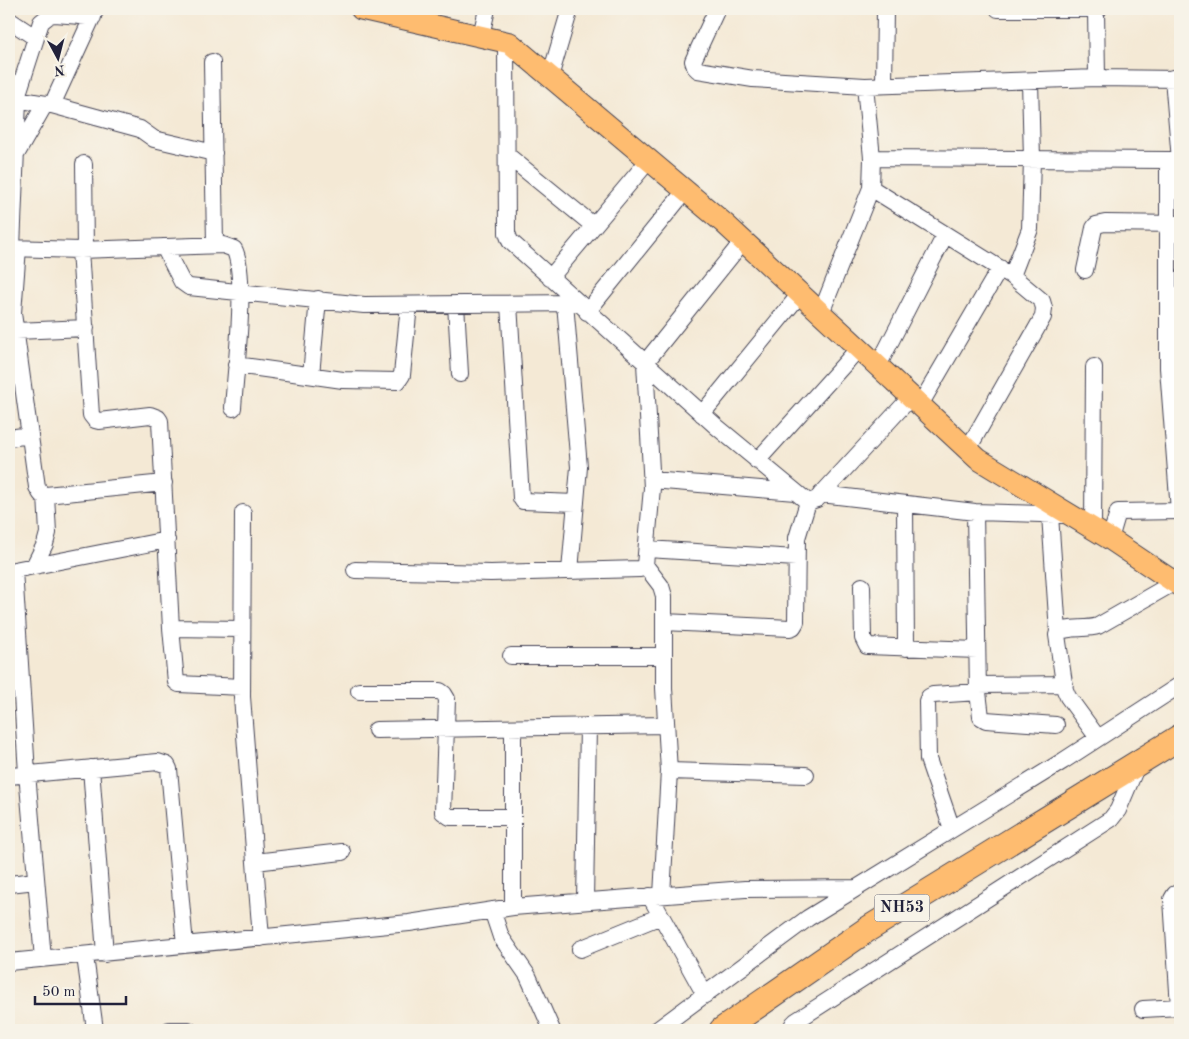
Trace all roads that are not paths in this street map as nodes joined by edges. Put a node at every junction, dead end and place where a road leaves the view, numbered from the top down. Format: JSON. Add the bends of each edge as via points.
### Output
{"nodes":[{"id":1,"x":363,"y":9,"type":"edge"},
{"id":2,"x":487,"y":9,"type":"edge"},
{"id":3,"x":570,"y":9,"type":"edge"},
{"id":4,"x":717,"y":9,"type":"edge"},
{"id":5,"x":885,"y":9,"type":"edge"},
{"id":6,"x":998,"y":9,"type":"edge"},
{"id":7,"x":1098,"y":9,"type":"edge"},
{"id":8,"x":94,"y":13,"type":"edge"},
{"id":9,"x":9,"y":20,"type":"edge"},
{"id":10,"x":481,"y":36,"type":"junction"},
{"id":11,"x":36,"y":38,"type":"junction"},
{"id":12,"x":506,"y":42,"type":"junction"},
{"id":13,"x":212,"y":62,"type":"dead end"},
{"id":14,"x":550,"y":77,"type":"junction"},
{"id":15,"x":1097,"y":78,"type":"junction"},
{"id":16,"x":1176,"y":79,"type":"edge"},
{"id":17,"x":1030,"y":80,"type":"junction"},
{"id":18,"x":884,"y":85,"type":"junction"},
{"id":19,"x":865,"y":86,"type":"junction"},
{"id":20,"x":14,"y":100,"type":"edge"},
{"id":21,"x":49,"y":105,"type":"junction"},
{"id":22,"x":214,"y":153,"type":"junction"},
{"id":23,"x":16,"y":155,"type":"junction"},
{"id":24,"x":506,"y":155,"type":"junction"},
{"id":25,"x":872,"y":158,"type":"junction"},
{"id":26,"x":1032,"y":159,"type":"junction"},
{"id":27,"x":649,"y":160,"type":"junction"},
{"id":28,"x":1176,"y":160,"type":"edge"},
{"id":29,"x":84,"y":164,"type":"dead end"},
{"id":30,"x":871,"y":188,"type":"junction"},
{"id":31,"x":685,"y":191,"type":"junction"},
{"id":32,"x":1174,"y":224,"type":"edge"},
{"id":33,"x":594,"y":226,"type":"junction"},
{"id":34,"x":945,"y":235,"type":"junction"},
{"id":35,"x":744,"y":242,"type":"junction"},
{"id":36,"x":215,"y":246,"type":"junction"},
{"id":37,"x":164,"y":247,"type":"junction"},
{"id":38,"x":13,"y":248,"type":"edge"},
{"id":39,"x":83,"y":250,"type":"junction"},
{"id":40,"x":1085,"y":270,"type":"dead end"},
{"id":41,"x":1006,"y":272,"type":"junction"},
{"id":42,"x":550,"y":278,"type":"junction"},
{"id":43,"x":244,"y":292,"type":"junction"},
{"id":44,"x":800,"y":294,"type":"junction"},
{"id":45,"x":318,"y":300,"type":"junction"},
{"id":46,"x":456,"y":304,"type":"junction"},
{"id":47,"x":509,"y":304,"type":"junction"},
{"id":48,"x":409,"y":305,"type":"junction"},
{"id":49,"x":577,"y":306,"type":"junction"},
{"id":50,"x":821,"y":313,"type":"junction"},
{"id":51,"x":12,"y":319,"type":"edge"},
{"id":52,"x":86,"y":328,"type":"junction"},
{"id":53,"x":859,"y":348,"type":"junction"},
{"id":54,"x":645,"y":363,"type":"junction"},
{"id":55,"x":242,"y":366,"type":"junction"},
{"id":56,"x":878,"y":366,"type":"junction"},
{"id":57,"x":1094,"y":368,"type":"dead end"},
{"id":58,"x":460,"y":374,"type":"dead end"},
{"id":59,"x":311,"y":375,"type":"junction"},
{"id":60,"x":916,"y":401,"type":"junction"},
{"id":61,"x":233,"y":408,"type":"dead end"},
{"id":62,"x":702,"y":414,"type":"junction"},
{"id":63,"x":1176,"y":429,"type":"edge"},
{"id":64,"x":30,"y":435,"type":"junction"},
{"id":65,"x":9,"y":438,"type":"edge"},
{"id":66,"x":968,"y":449,"type":"junction"},
{"id":67,"x":757,"y":461,"type":"junction"},
{"id":68,"x":652,"y":480,"type":"junction"},
{"id":69,"x":164,"y":483,"type":"junction"},
{"id":70,"x":794,"y":492,"type":"junction"},
{"id":71,"x":46,"y":495,"type":"junction"},
{"id":72,"x":815,"y":498,"type":"junction"},
{"id":73,"x":576,"y":503,"type":"junction"},
{"id":74,"x":905,"y":504,"type":"junction"},
{"id":75,"x":975,"y":512,"type":"junction"},
{"id":76,"x":243,"y":513,"type":"dead end"},
{"id":77,"x":1050,"y":515,"type":"junction"},
{"id":78,"x":1072,"y":515,"type":"junction"},
{"id":79,"x":1102,"y":534,"type":"junction"},
{"id":80,"x":167,"y":540,"type":"junction"},
{"id":81,"x":646,"y":557,"type":"junction"},
{"id":82,"x":796,"y":558,"type":"junction"},
{"id":83,"x":34,"y":566,"type":"junction"},
{"id":84,"x":355,"y":570,"type":"dead end"},
{"id":85,"x":11,"y":571,"type":"edge"},
{"id":86,"x":570,"y":571,"type":"junction"},
{"id":87,"x":1178,"y":584,"type":"edge"},
{"id":88,"x":862,"y":586,"type":"dead end"},
{"id":89,"x":664,"y":622,"type":"junction"},
{"id":90,"x":171,"y":628,"type":"junction"},
{"id":91,"x":242,"y":629,"type":"junction"},
{"id":92,"x":1058,"y":632,"type":"junction"},
{"id":93,"x":906,"y":648,"type":"junction"},
{"id":94,"x":978,"y":650,"type":"junction"},
{"id":95,"x":511,"y":656,"type":"dead end"},
{"id":96,"x":664,"y":656,"type":"junction"},
{"id":97,"x":1065,"y":684,"type":"junction"},
{"id":98,"x":1180,"y":685,"type":"edge"},
{"id":99,"x":242,"y":687,"type":"junction"},
{"id":100,"x":978,"y":688,"type":"junction"},
{"id":101,"x":359,"y":691,"type":"dead end"},
{"id":102,"x":16,"y":697,"type":"edge"},
{"id":103,"x":666,"y":725,"type":"junction"},
{"id":104,"x":1056,"y":725,"type":"dead end"},
{"id":105,"x":588,"y":726,"type":"junction"},
{"id":106,"x":513,"y":728,"type":"junction"},
{"id":107,"x":447,"y":729,"type":"junction"},
{"id":108,"x":376,"y":730,"type":"dead end"},
{"id":109,"x":1180,"y":737,"type":"edge"},
{"id":110,"x":1098,"y":738,"type":"junction"},
{"id":111,"x":1139,"y":762,"type":"junction"},
{"id":112,"x":91,"y":768,"type":"junction"},
{"id":113,"x":669,"y":771,"type":"junction"},
{"id":114,"x":27,"y":773,"type":"junction"},
{"id":115,"x":806,"y":775,"type":"dead end"},
{"id":116,"x":9,"y":776,"type":"edge"},
{"id":117,"x":513,"y":817,"type":"junction"},
{"id":118,"x":952,"y":829,"type":"junction"},
{"id":119,"x":342,"y":852,"type":"dead end"},
{"id":120,"x":255,"y":862,"type":"junction"},
{"id":121,"x":36,"y":881,"type":"junction"},
{"id":122,"x":9,"y":884,"type":"edge"},
{"id":123,"x":857,"y":888,"type":"junction"},
{"id":124,"x":1180,"y":893,"type":"edge"},
{"id":125,"x":656,"y":896,"type":"junction"},
{"id":126,"x":585,"y":902,"type":"junction"},
{"id":127,"x":513,"y":907,"type":"junction"},
{"id":128,"x":492,"y":910,"type":"junction"},
{"id":129,"x":661,"y":916,"type":"junction"},
{"id":130,"x":261,"y":938,"type":"junction"},
{"id":131,"x":185,"y":945,"type":"junction"},
{"id":132,"x":580,"y":949,"type":"dead end"},
{"id":133,"x":105,"y":954,"type":"junction"},
{"id":134,"x":85,"y":956,"type":"junction"},
{"id":135,"x":43,"y":959,"type":"junction"},
{"id":136,"x":9,"y":962,"type":"edge"},
{"id":137,"x":705,"y":995,"type":"junction"},
{"id":138,"x":1180,"y":1007,"type":"edge"},
{"id":139,"x":1144,"y":1009,"type":"dead end"},
{"id":140,"x":95,"y":1030,"type":"edge"},
{"id":141,"x":169,"y":1030,"type":"edge"},
{"id":142,"x":189,"y":1030,"type":"edge"},
{"id":143,"x":552,"y":1030,"type":"edge"},
{"id":144,"x":657,"y":1030,"type":"edge"},
{"id":145,"x":722,"y":1030,"type":"edge"},
{"id":146,"x":791,"y":1030,"type":"edge"}],
"edges":[{"from":1,"to":10,"type":"main road"},
{"from":2,"to":10,"type":"street"},
{"from":3,"to":14,"type":"street"},
{"from":4,"to":19,"type":"street","via":[[693,61],[698,70],[753,79]]},
{"from":5,"to":18,"type":"street"},
{"from":6,"to":7,"type":"street"},
{"from":7,"to":15,"type":"street"},
{"from":8,"to":11,"type":"street","via":[[50,15],[41,22]]},
{"from":8,"to":21,"type":"street"},
{"from":9,"to":11,"type":"street"},
{"from":10,"to":12,"type":"main road"},
{"from":11,"to":20,"type":"street"},
{"from":12,"to":14,"type":"main road"},
{"from":12,"to":24,"type":"street"},
{"from":13,"to":22,"type":"street"},
{"from":14,"to":27,"type":"main road"},
{"from":15,"to":16,"type":"street"},
{"from":15,"to":17,"type":"street"},
{"from":16,"to":28,"type":"street"},
{"from":17,"to":18,"type":"street"},
{"from":17,"to":26,"type":"street"},
{"from":18,"to":19,"type":"street"},
{"from":19,"to":25,"type":"street"},
{"from":20,"to":21,"type":"street"},
{"from":20,"to":23,"type":"street"},
{"from":21,"to":22,"type":"street","via":[[140,129],[154,139]]},
{"from":21,"to":23,"type":"street"},
{"from":22,"to":36,"type":"street"},
{"from":23,"to":38,"type":"street"},
{"from":24,"to":33,"type":"street"},
{"from":24,"to":42,"type":"street","via":[[508,237]]},
{"from":25,"to":26,"type":"street"},
{"from":25,"to":30,"type":"street"},
{"from":26,"to":28,"type":"street"},
{"from":26,"to":41,"type":"street","via":[[1030,228]]},
{"from":27,"to":31,"type":"main road"},
{"from":27,"to":33,"type":"street"},
{"from":28,"to":32,"type":"street"},
{"from":29,"to":39,"type":"street"},
{"from":30,"to":34,"type":"street"},
{"from":30,"to":50,"type":"street"},
{"from":31,"to":35,"type":"main road"},
{"from":31,"to":49,"type":"street"},
{"from":32,"to":40,"type":"street","via":[[1096,225]]},
{"from":32,"to":63,"type":"street","via":[[1168,368]]},
{"from":33,"to":42,"type":"street"},
{"from":34,"to":41,"type":"street"},
{"from":34,"to":56,"type":"street"},
{"from":35,"to":44,"type":"main road"},
{"from":35,"to":54,"type":"street"},
{"from":36,"to":37,"type":"street"},
{"from":36,"to":43,"type":"street","via":[[234,249]]},
{"from":37,"to":39,"type":"street"},
{"from":37,"to":43,"type":"street","via":[[185,285]]},
{"from":38,"to":39,"type":"street"},
{"from":38,"to":51,"type":"street"},
{"from":39,"to":52,"type":"street"},
{"from":41,"to":60,"type":"street"},
{"from":41,"to":66,"type":"street","via":[[1042,301],[1043,317]]},
{"from":42,"to":49,"type":"street"},
{"from":43,"to":45,"type":"street"},
{"from":43,"to":55,"type":"street"},
{"from":44,"to":50,"type":"main road"},
{"from":44,"to":62,"type":"street"},
{"from":45,"to":48,"type":"street"},
{"from":45,"to":59,"type":"street"},
{"from":46,"to":47,"type":"street"},
{"from":46,"to":48,"type":"street"},
{"from":46,"to":58,"type":"street"},
{"from":47,"to":49,"type":"street"},
{"from":47,"to":73,"type":"street","via":[[520,498],[523,501]]},
{"from":48,"to":59,"type":"street","via":[[402,375],[398,382]]},
{"from":49,"to":54,"type":"street"},
{"from":49,"to":73,"type":"street"},
{"from":50,"to":53,"type":"main road"},
{"from":51,"to":52,"type":"street"},
{"from":51,"to":64,"type":"street"},
{"from":52,"to":69,"type":"street","via":[[93,418],[99,421],[150,415],[158,418]]},
{"from":53,"to":56,"type":"main road"},
{"from":53,"to":67,"type":"street"},
{"from":54,"to":62,"type":"street"},
{"from":54,"to":68,"type":"street"},
{"from":55,"to":59,"type":"street"},
{"from":55,"to":61,"type":"street"},
{"from":56,"to":60,"type":"main road"},
{"from":57,"to":79,"type":"street"},
{"from":60,"to":66,"type":"main road"},
{"from":60,"to":72,"type":"street"},
{"from":62,"to":67,"type":"street"},
{"from":63,"to":79,"type":"street","via":[[1179,511],[1118,512]]},
{"from":64,"to":65,"type":"street"},
{"from":64,"to":71,"type":"street","via":[[37,486],[41,494]]},
{"from":66,"to":78,"type":"main road","via":[[978,459]]},
{"from":67,"to":70,"type":"street"},
{"from":68,"to":70,"type":"street"},
{"from":68,"to":81,"type":"street"},
{"from":69,"to":71,"type":"street"},
{"from":69,"to":80,"type":"street"},
{"from":70,"to":72,"type":"street"},
{"from":71,"to":83,"type":"street","via":[[48,533]]},
{"from":72,"to":74,"type":"street"},
{"from":72,"to":82,"type":"street","via":[[797,538]]},
{"from":73,"to":86,"type":"street"},
{"from":74,"to":75,"type":"street"},
{"from":74,"to":93,"type":"street"},
{"from":75,"to":77,"type":"street"},
{"from":75,"to":94,"type":"street"},
{"from":76,"to":91,"type":"street"},
{"from":77,"to":78,"type":"street"},
{"from":77,"to":92,"type":"street"},
{"from":78,"to":79,"type":"main road"},
{"from":79,"to":87,"type":"main road"},
{"from":80,"to":83,"type":"street"},
{"from":80,"to":90,"type":"street"},
{"from":81,"to":82,"type":"street"},
{"from":81,"to":86,"type":"street","via":[[640,569]]},
{"from":81,"to":89,"type":"street","via":[[662,589]]},
{"from":82,"to":89,"type":"street","via":[[796,622],[793,627]]},
{"from":83,"to":85,"type":"street"},
{"from":84,"to":86,"type":"street"},
{"from":85,"to":102,"type":"street"},
{"from":87,"to":92,"type":"street","via":[[1098,626]]},
{"from":88,"to":93,"type":"street","via":[[863,638],[867,646]]},
{"from":89,"to":96,"type":"street"},
{"from":90,"to":91,"type":"street"},
{"from":90,"to":99,"type":"street","via":[[176,682]]},
{"from":91,"to":99,"type":"street"},
{"from":92,"to":97,"type":"street"},
{"from":93,"to":94,"type":"street"},
{"from":94,"to":100,"type":"street"},
{"from":95,"to":96,"type":"street"},
{"from":96,"to":103,"type":"street"},
{"from":97,"to":100,"type":"street"},
{"from":97,"to":110,"type":"street","via":[[1068,697]]},
{"from":98,"to":110,"type":"street"},
{"from":99,"to":120,"type":"street"},
{"from":100,"to":104,"type":"street","via":[[980,714],[986,720]]},
{"from":100,"to":118,"type":"street","via":[[933,694],[927,701],[928,759]]},
{"from":101,"to":107,"type":"street","via":[[440,691],[447,698]]},
{"from":102,"to":114,"type":"street"},
{"from":103,"to":105,"type":"street"},
{"from":103,"to":113,"type":"street"},
{"from":105,"to":106,"type":"street"},
{"from":105,"to":126,"type":"street"},
{"from":106,"to":107,"type":"street"},
{"from":106,"to":117,"type":"street"},
{"from":107,"to":108,"type":"street"},
{"from":107,"to":117,"type":"street","via":[[442,807],[446,815]]},
{"from":109,"to":111,"type":"highway","number":"NH53"},
{"from":110,"to":118,"type":"street"},
{"from":111,"to":145,"type":"highway","number":"NH53","via":[[868,929]]},
{"from":111,"to":146,"type":"street","via":[[1111,819],[796,1020]]},
{"from":112,"to":114,"type":"street"},
{"from":112,"to":131,"type":"street","via":[[158,762],[167,765]]},
{"from":112,"to":133,"type":"street"},
{"from":113,"to":115,"type":"street"},
{"from":113,"to":125,"type":"street"},
{"from":114,"to":116,"type":"street"},
{"from":114,"to":121,"type":"street"},
{"from":117,"to":127,"type":"street"},
{"from":118,"to":123,"type":"street"},
{"from":119,"to":120,"type":"street"},
{"from":120,"to":130,"type":"street"},
{"from":121,"to":122,"type":"street"},
{"from":121,"to":135,"type":"street"},
{"from":123,"to":125,"type":"street","via":[[745,889]]},
{"from":123,"to":137,"type":"street","via":[[808,918]]},
{"from":124,"to":138,"type":"street","via":[[1172,899]]},
{"from":125,"to":126,"type":"street"},
{"from":125,"to":129,"type":"street"},
{"from":126,"to":127,"type":"street"},
{"from":127,"to":128,"type":"street"},
{"from":128,"to":130,"type":"street","via":[[409,923]]},
{"from":128,"to":143,"type":"street","via":[[501,937],[528,976]]},
{"from":129,"to":132,"type":"street"},
{"from":129,"to":137,"type":"street"},
{"from":130,"to":131,"type":"street"},
{"from":131,"to":133,"type":"street"},
{"from":133,"to":134,"type":"street"},
{"from":134,"to":135,"type":"street"},
{"from":134,"to":140,"type":"street"},
{"from":135,"to":136,"type":"street"},
{"from":137,"to":144,"type":"street"},
{"from":138,"to":139,"type":"street"},
{"from":141,"to":142,"type":"street"}]}
